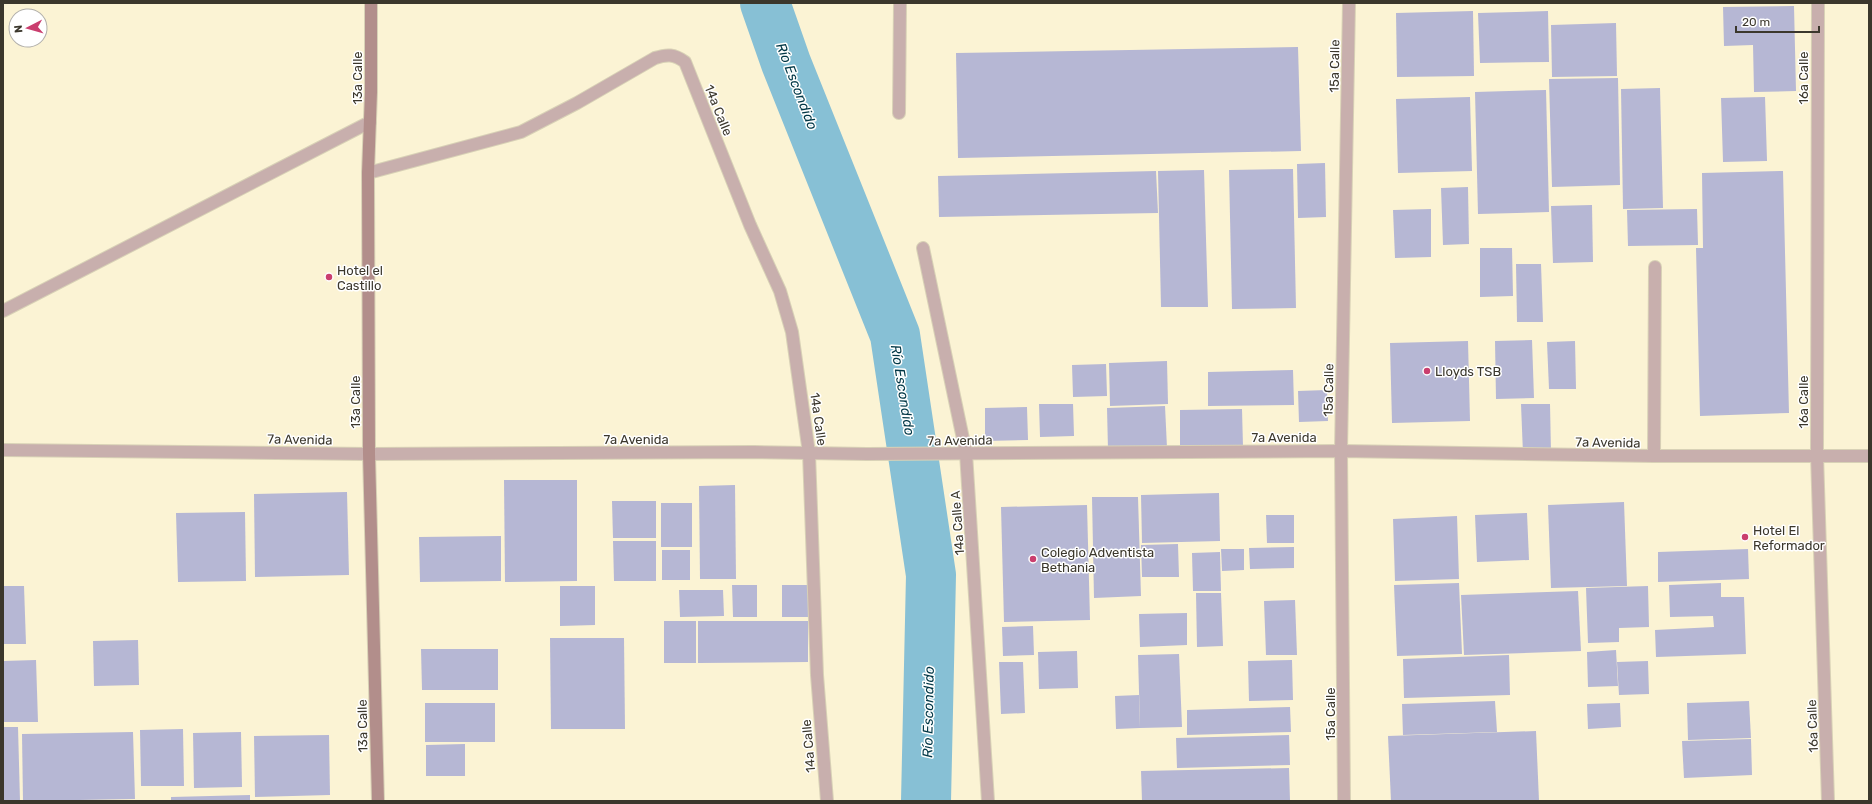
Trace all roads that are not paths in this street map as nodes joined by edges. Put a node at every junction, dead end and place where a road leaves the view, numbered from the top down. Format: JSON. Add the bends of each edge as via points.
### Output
{"nodes":[{"id":1,"x":370,"y":3,"type":"edge"},
{"id":2,"x":900,"y":3,"type":"edge"},
{"id":3,"x":1349,"y":3,"type":"edge"},
{"id":4,"x":1818,"y":3,"type":"edge"},
{"id":5,"x":899,"y":113,"type":"dead end"},
{"id":6,"x":370,"y":122,"type":"junction"},
{"id":7,"x":368,"y":173,"type":"junction"},
{"id":8,"x":923,"y":248,"type":"dead end"},
{"id":9,"x":1655,"y":267,"type":"dead end"},
{"id":10,"x":3,"y":311,"type":"edge"},
{"id":11,"x":3,"y":450,"type":"edge"},
{"id":12,"x":1341,"y":451,"type":"junction"},
{"id":13,"x":810,"y":453,"type":"junction"},
{"id":14,"x":966,"y":453,"type":"junction"},
{"id":15,"x":369,"y":454,"type":"junction"},
{"id":16,"x":1817,"y":455,"type":"junction"},
{"id":17,"x":1654,"y":456,"type":"junction"},
{"id":18,"x":1869,"y":456,"type":"edge"},
{"id":19,"x":378,"y":801,"type":"edge"},
{"id":20,"x":827,"y":801,"type":"edge"},
{"id":21,"x":988,"y":801,"type":"edge"},
{"id":22,"x":1344,"y":801,"type":"edge"},
{"id":23,"x":1828,"y":801,"type":"edge"}],
"edges":[{"from":1,"to":6,"type":"street","name":"13a Calle"},
{"from":2,"to":5,"type":"street"},
{"from":3,"to":12,"type":"street","name":"15a Calle"},
{"from":4,"to":16,"type":"street","name":"16a Calle"},
{"from":6,"to":7,"type":"street","name":"13a Calle"},
{"from":6,"to":10,"type":"street"},
{"from":7,"to":13,"type":"street","name":"14a Calle","via":[[521,132],[655,58],[668,54],[678,57],[685,62],[750,225],[780,291],[792,332]]},
{"from":7,"to":15,"type":"street","name":"13a Calle"},
{"from":8,"to":14,"type":"street","name":"14a Calle A"},
{"from":9,"to":17,"type":"street"},
{"from":11,"to":15,"type":"street","name":"7a Avenida"},
{"from":12,"to":14,"type":"street","name":"7a Avenida"},
{"from":12,"to":17,"type":"street","name":"7a Avenida"},
{"from":12,"to":22,"type":"street","name":"15a Calle"},
{"from":13,"to":14,"type":"street","name":"7a Avenida"},
{"from":13,"to":15,"type":"street","name":"7a Avenida"},
{"from":13,"to":20,"type":"street","name":"14a Calle","via":[[817,675]]},
{"from":14,"to":21,"type":"street","name":"14a Calle A"},
{"from":15,"to":19,"type":"street","name":"13a Calle"},
{"from":16,"to":17,"type":"street","name":"7a Avenida"},
{"from":16,"to":18,"type":"street","name":"7a Avenida"},
{"from":16,"to":23,"type":"street","name":"16a Calle"}]}
